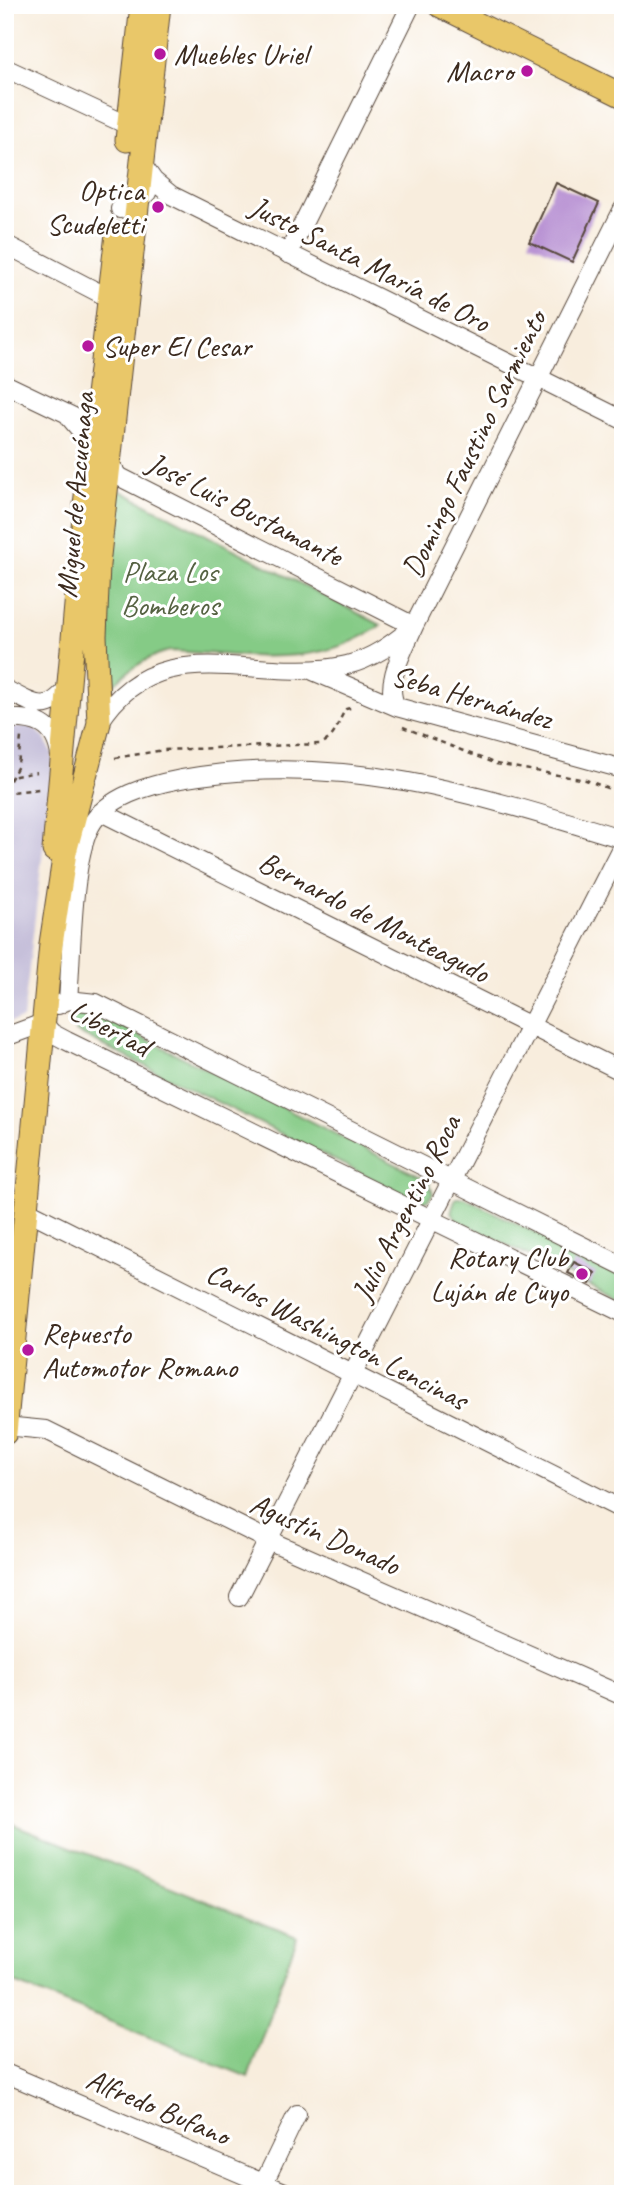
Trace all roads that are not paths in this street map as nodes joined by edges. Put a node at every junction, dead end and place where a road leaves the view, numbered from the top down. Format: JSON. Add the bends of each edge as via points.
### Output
{"nodes":[{"id":1,"x":142,"y":5,"type":"edge"},
{"id":2,"x":159,"y":5,"type":"edge"},
{"id":3,"x":411,"y":5,"type":"edge"},
{"id":4,"x":439,"y":5,"type":"edge"},
{"id":5,"x":5,"y":68,"type":"edge"},
{"id":6,"x":623,"y":96,"type":"edge"},
{"id":7,"x":136,"y":130,"type":"junction"},
{"id":8,"x":141,"y":163,"type":"junction"},
{"id":9,"x":172,"y":195,"type":"junction"},
{"id":10,"x":129,"y":203,"type":"junction"},
{"id":11,"x":623,"y":209,"type":"edge"},
{"id":12,"x":5,"y":244,"type":"edge"},
{"id":13,"x":288,"y":254,"type":"junction"},
{"id":14,"x":110,"y":299,"type":"junction"},
{"id":15,"x":537,"y":378,"type":"junction"},
{"id":16,"x":5,"y":384,"type":"edge"},
{"id":17,"x":115,"y":396,"type":"junction"},
{"id":18,"x":95,"y":417,"type":"junction"},
{"id":19,"x":70,"y":418,"type":"junction"},
{"id":20,"x":623,"y":420,"type":"edge"},
{"id":21,"x":92,"y":444,"type":"junction"},
{"id":22,"x":108,"y":465,"type":"junction"},
{"id":23,"x":414,"y":626,"type":"junction"},
{"id":24,"x":309,"y":670,"type":"junction"},
{"id":25,"x":70,"y":684,"type":"junction"},
{"id":26,"x":5,"y":689,"type":"edge"},
{"id":27,"x":397,"y":707,"type":"junction"},
{"id":28,"x":99,"y":723,"type":"junction"},
{"id":29,"x":11,"y":725,"type":"edge"},
{"id":30,"x":623,"y":769,"type":"edge"},
{"id":31,"x":61,"y":780,"type":"junction"},
{"id":32,"x":101,"y":812,"type":"junction"},
{"id":33,"x":623,"y":841,"type":"edge"},
{"id":34,"x":51,"y":944,"type":"junction"},
{"id":35,"x":68,"y":1000,"type":"junction"},
{"id":36,"x":43,"y":1023,"type":"junction"},
{"id":37,"x":530,"y":1026,"type":"junction"},
{"id":38,"x":5,"y":1037,"type":"edge"},
{"id":39,"x":623,"y":1072,"type":"edge"},
{"id":40,"x":451,"y":1180,"type":"junction"},
{"id":41,"x":26,"y":1210,"type":"junction"},
{"id":42,"x":432,"y":1219,"type":"junction"},
{"id":43,"x":623,"y":1266,"type":"edge"},
{"id":44,"x":623,"y":1313,"type":"edge"},
{"id":45,"x":352,"y":1376,"type":"junction"},
{"id":46,"x":6,"y":1427,"type":"edge"},
{"id":47,"x":5,"y":1433,"type":"edge"},
{"id":48,"x":623,"y":1510,"type":"edge"},
{"id":49,"x":268,"y":1540,"type":"junction"},
{"id":50,"x":239,"y":1597,"type":"dead end"},
{"id":51,"x":623,"y":1696,"type":"edge"},
{"id":52,"x":5,"y":2073,"type":"edge"},
{"id":53,"x":297,"y":2114,"type":"dead end"},
{"id":54,"x":261,"y":2188,"type":"edge"},
{"id":55,"x":289,"y":2194,"type":"edge"}],
"edges":[{"from":1,"to":7,"type":"main road","name":"Miguel de Azcuénaga"},
{"from":2,"to":7,"type":"main road","name":"Miguel de Azcuénaga"},
{"from":3,"to":13,"type":"street"},
{"from":4,"to":6,"type":"main road"},
{"from":5,"to":7,"type":"street"},
{"from":7,"to":8,"type":"main road","name":"Miguel de Azcuénaga"},
{"from":7,"to":10,"type":"main road","name":"Miguel de Azcuénaga"},
{"from":8,"to":9,"type":"street","name":"Justo Santa María de Oro"},
{"from":8,"to":10,"type":"main road","name":"Miguel de Azcuénaga"},
{"from":9,"to":10,"type":"street","via":[[153,192]]},
{"from":9,"to":13,"type":"street","name":"Justo Santa María de Oro"},
{"from":10,"to":14,"type":"main road","name":"Miguel de Azcuénaga"},
{"from":10,"to":17,"type":"main road","name":"Miguel de Azcuénaga"},
{"from":11,"to":15,"type":"street","name":"Domingo Faustino Sarmiento"},
{"from":12,"to":14,"type":"street"},
{"from":13,"to":15,"type":"street","name":"Justo Santa María de Oro"},
{"from":14,"to":18,"type":"main road","name":"Miguel de Azcuénaga"},
{"from":15,"to":20,"type":"street","name":"Justo Santa María de Oro"},
{"from":15,"to":23,"type":"street","name":"Domingo Faustino Sarmiento"},
{"from":16,"to":19,"type":"street","name":"José Luis Bustamante"},
{"from":17,"to":18,"type":"street"},
{"from":17,"to":22,"type":"main road","name":"Miguel de Azcuénaga"},
{"from":18,"to":19,"type":"street","name":"José Luis Bustamante"},
{"from":18,"to":21,"type":"main road","name":"Miguel de Azcuénaga"},
{"from":19,"to":21,"type":"street","name":"José Luis Bustamante"},
{"from":21,"to":22,"type":"street","name":"José Luis Bustamante"},
{"from":21,"to":25,"type":"main road","name":"Miguel de Azcuénaga"},
{"from":22,"to":23,"type":"street","name":"José Luis Bustamante","via":[[120,477]]},
{"from":22,"to":28,"type":"main road","name":"Miguel de Azcuénaga","via":[[95,636]]},
{"from":23,"to":24,"type":"street","name":"Seba Hernández","via":[[368,658]]},
{"from":23,"to":27,"type":"street","name":"Domingo Faustino Sarmiento","via":[[393,685]]},
{"from":24,"to":27,"type":"street","name":"Seba Hernández"},
{"from":24,"to":28,"type":"street","name":"Seba Hernández","via":[[173,667],[130,686]]},
{"from":25,"to":26,"type":"street","via":[[54,703],[41,706]]},
{"from":25,"to":31,"type":"main road","name":"Miguel de Azcuénaga"},
{"from":27,"to":30,"type":"street","name":"Seba Hernández"},
{"from":28,"to":34,"type":"main road","name":"Miguel de Azcuénaga","via":[[65,852]]},
{"from":29,"to":31,"type":"street","via":[[24,717],[47,725],[56,737]]},
{"from":31,"to":34,"type":"main road","name":"Miguel de Azcuénaga","via":[[50,885]]},
{"from":32,"to":33,"type":"street","via":[[135,791],[172,781],[256,769],[323,769],[438,786]]},
{"from":32,"to":35,"type":"street","via":[[90,827],[80,858]]},
{"from":32,"to":37,"type":"street","name":"Bernardo de Monteagudo"},
{"from":33,"to":37,"type":"street","name":"Julio Argentino Roca"},
{"from":34,"to":36,"type":"main road","name":"Miguel de Azcuénaga"},
{"from":35,"to":36,"type":"street","name":"Libertad","via":[[50,1010]]},
{"from":35,"to":40,"type":"street","name":"Libertad","via":[[96,1003]]},
{"from":36,"to":38,"type":"street"},
{"from":36,"to":41,"type":"main road","name":"Miguel de Azcuénaga"},
{"from":36,"to":42,"type":"street","name":"Libertad","via":[[67,1041]]},
{"from":37,"to":39,"type":"street","name":"Bernardo de Monteagudo"},
{"from":37,"to":40,"type":"street","name":"Julio Argentino Roca"},
{"from":40,"to":42,"type":"street","name":"Julio Argentino Roca"},
{"from":40,"to":43,"type":"street","name":"Libertad"},
{"from":41,"to":45,"type":"street","name":"Carlos Washington Lencinas"},
{"from":41,"to":46,"type":"main road","name":"Miguel de Azcuénaga"},
{"from":42,"to":44,"type":"street","name":"Libertad"},
{"from":42,"to":45,"type":"street","name":"Julio Argentino Roca"},
{"from":45,"to":48,"type":"street","name":"Carlos Washington Lencinas"},
{"from":45,"to":49,"type":"street","name":"Julio Argentino Roca"},
{"from":46,"to":47,"type":"main road","name":"Miguel de Azcuénaga"},
{"from":46,"to":49,"type":"street","name":"Agustín Donado","via":[[47,1430]]},
{"from":49,"to":50,"type":"street","name":"Julio Argentino Roca"},
{"from":49,"to":51,"type":"street","name":"Agustín Donado"},
{"from":52,"to":54,"type":"street","name":"Alfredo Bufano"},
{"from":53,"to":54,"type":"street"},
{"from":54,"to":55,"type":"street","name":"Alfredo Bufano"}]}
